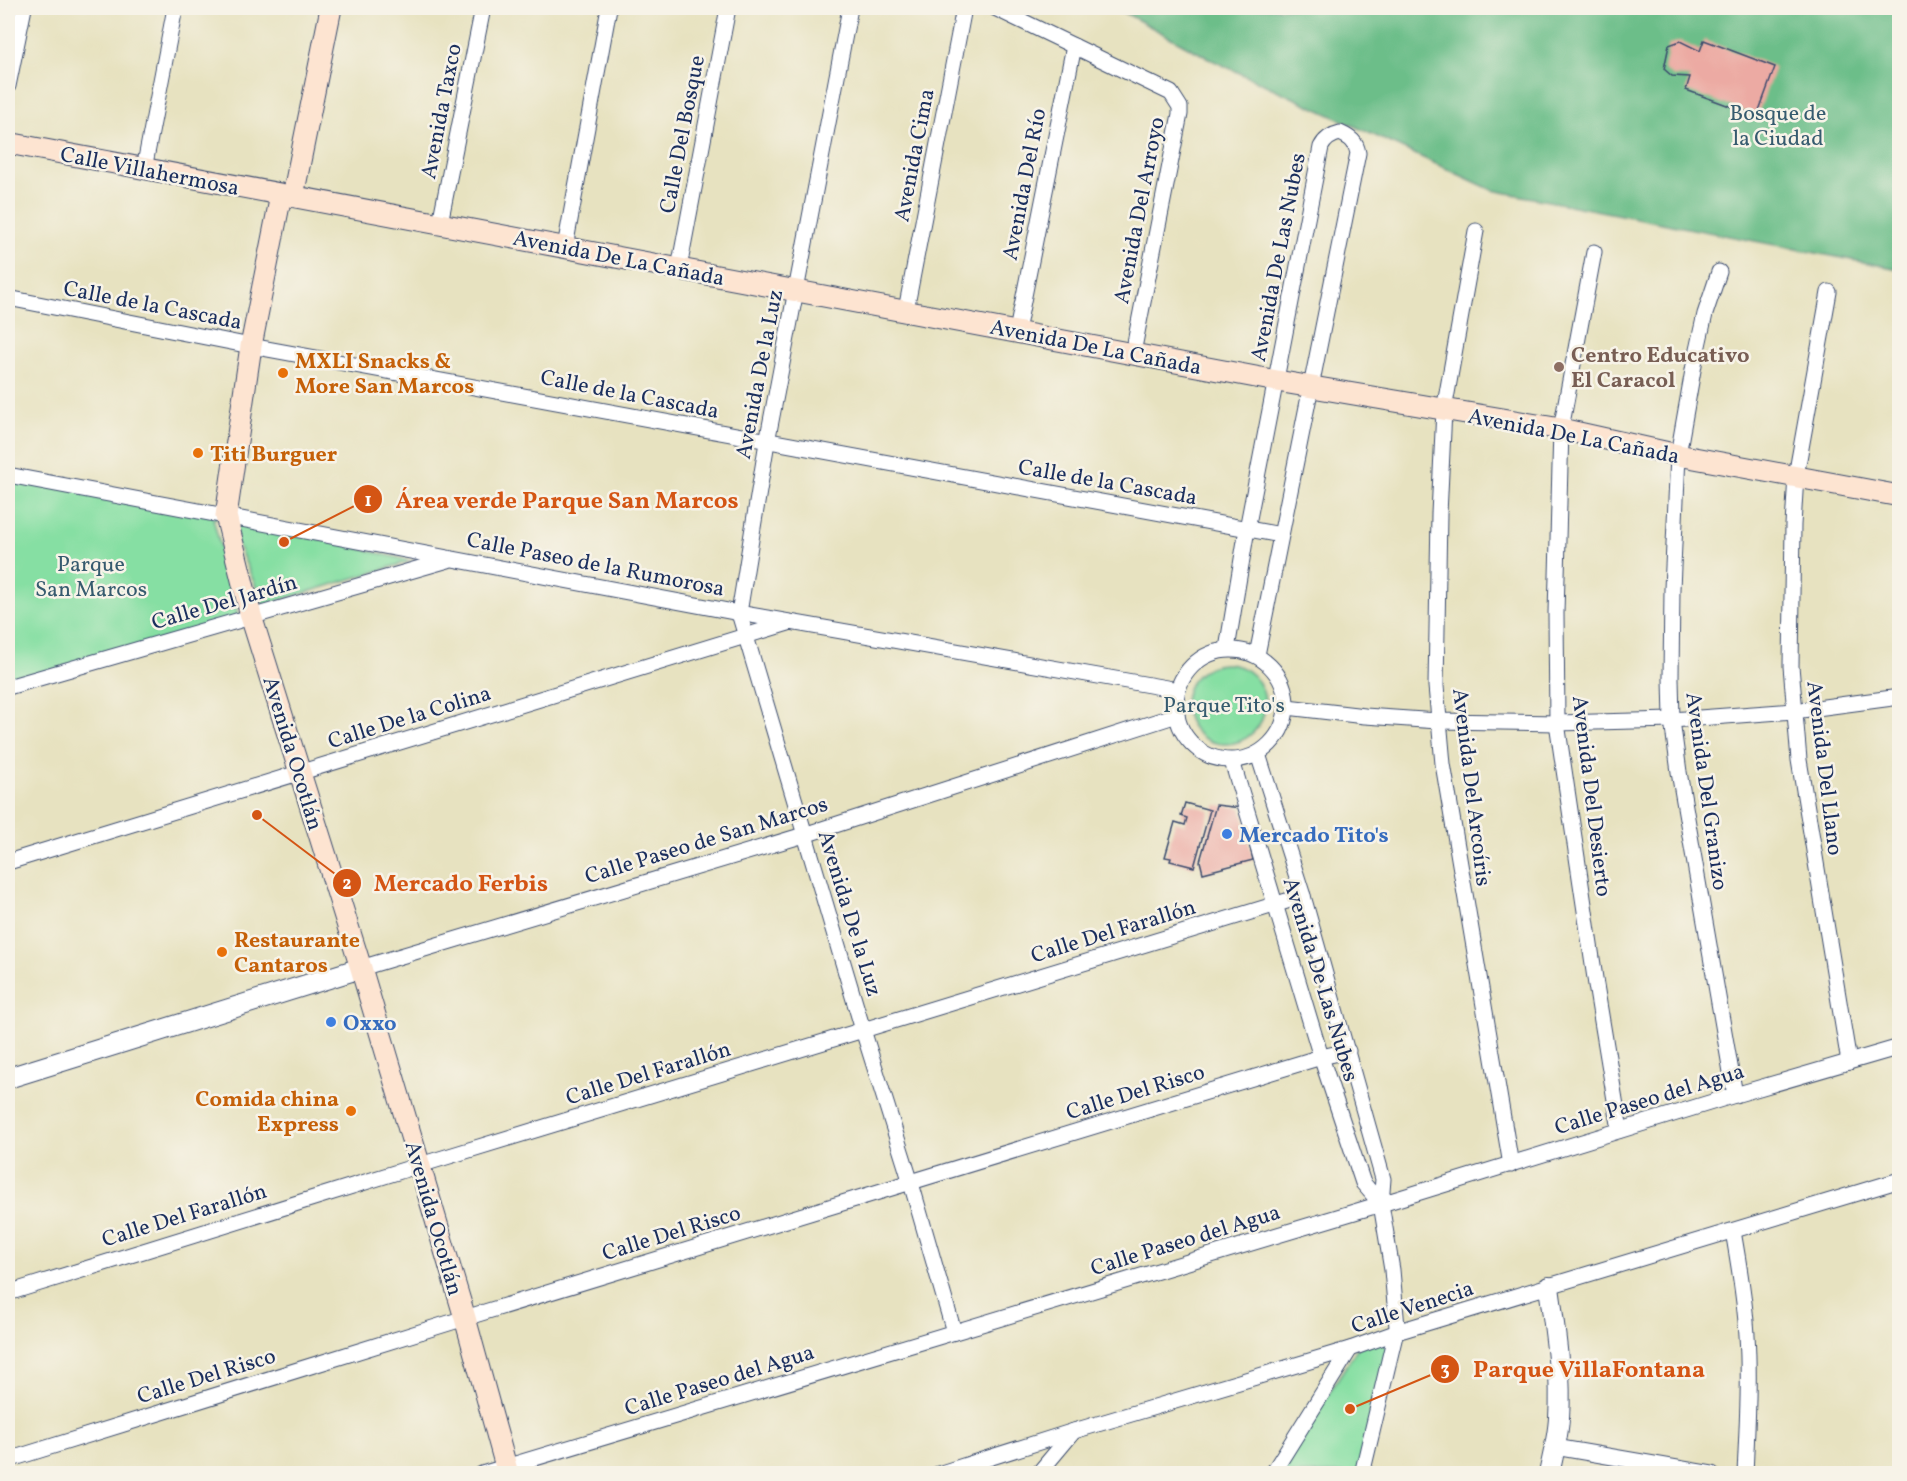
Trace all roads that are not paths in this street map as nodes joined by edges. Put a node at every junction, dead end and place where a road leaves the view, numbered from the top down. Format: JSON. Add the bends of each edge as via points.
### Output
{"nodes":[{"id":1,"x":24,"y":8,"type":"edge"},
{"id":2,"x":175,"y":8,"type":"edge"},
{"id":3,"x":331,"y":8,"type":"edge"},
{"id":4,"x":483,"y":8,"type":"edge"},
{"id":5,"x":609,"y":8,"type":"edge"},
{"id":6,"x":728,"y":8,"type":"edge"},
{"id":7,"x":850,"y":8,"type":"edge"},
{"id":8,"x":964,"y":8,"type":"edge"},
{"id":9,"x":995,"y":8,"type":"edge"},
{"id":10,"x":1074,"y":46,"type":"junction"},
{"id":11,"x":8,"y":86,"type":"edge"},
{"id":12,"x":8,"y":143,"type":"edge"},
{"id":13,"x":144,"y":169,"type":"junction"},
{"id":14,"x":287,"y":196,"type":"junction"},
{"id":15,"x":440,"y":223,"type":"junction"},
{"id":16,"x":1476,"y":231,"type":"dead end"},
{"id":17,"x":565,"y":247,"type":"junction"},
{"id":18,"x":1594,"y":252,"type":"dead end"},
{"id":19,"x":679,"y":268,"type":"junction"},
{"id":20,"x":1719,"y":272,"type":"dead end"},
{"id":21,"x":796,"y":291,"type":"junction"},
{"id":22,"x":1829,"y":292,"type":"dead end"},
{"id":23,"x":8,"y":298,"type":"edge"},
{"id":24,"x":906,"y":310,"type":"junction"},
{"id":25,"x":1017,"y":331,"type":"junction"},
{"id":26,"x":251,"y":346,"type":"junction"},
{"id":27,"x":1133,"y":353,"type":"junction"},
{"id":28,"x":1276,"y":381,"type":"junction"},
{"id":29,"x":1311,"y":386,"type":"junction"},
{"id":30,"x":1444,"y":410,"type":"junction"},
{"id":31,"x":1561,"y":429,"type":"junction"},
{"id":32,"x":767,"y":442,"type":"junction"},
{"id":33,"x":1678,"y":454,"type":"junction"},
{"id":34,"x":8,"y":475,"type":"edge"},
{"id":35,"x":1796,"y":476,"type":"junction"},
{"id":36,"x":1899,"y":496,"type":"edge"},
{"id":37,"x":226,"y":516,"type":"junction"},
{"id":38,"x":1247,"y":530,"type":"junction"},
{"id":39,"x":1281,"y":535,"type":"junction"},
{"id":40,"x":454,"y":559,"type":"junction"},
{"id":41,"x":739,"y":613,"type":"junction"},
{"id":42,"x":250,"y":616,"type":"junction"},
{"id":43,"x":789,"y":622,"type":"junction"},
{"id":44,"x":746,"y":637,"type":"junction"},
{"id":45,"x":1227,"y":649,"type":"junction"},
{"id":46,"x":1257,"y":655,"type":"junction"},
{"id":47,"x":8,"y":687,"type":"edge"},
{"id":48,"x":1178,"y":690,"type":"junction"},
{"id":49,"x":1899,"y":697,"type":"edge"},
{"id":50,"x":1287,"y":707,"type":"junction"},
{"id":51,"x":1794,"y":711,"type":"junction"},
{"id":52,"x":1176,"y":715,"type":"junction"},
{"id":53,"x":1672,"y":720,"type":"junction"},
{"id":54,"x":1438,"y":721,"type":"junction"},
{"id":55,"x":1557,"y":723,"type":"junction"},
{"id":56,"x":1258,"y":754,"type":"junction"},
{"id":57,"x":1232,"y":761,"type":"junction"},
{"id":58,"x":300,"y":773,"type":"junction"},
{"id":59,"x":804,"y":835,"type":"junction"},
{"id":60,"x":8,"y":862,"type":"edge"},
{"id":61,"x":1303,"y":896,"type":"junction"},
{"id":62,"x":1274,"y":904,"type":"junction"},
{"id":63,"x":361,"y":968,"type":"junction"},
{"id":64,"x":863,"y":1030,"type":"junction"},
{"id":65,"x":1899,"y":1047,"type":"edge"},
{"id":66,"x":1348,"y":1051,"type":"junction"},
{"id":67,"x":1321,"y":1058,"type":"junction"},
{"id":68,"x":1849,"y":1062,"type":"junction"},
{"id":69,"x":8,"y":1078,"type":"edge"},
{"id":70,"x":1735,"y":1095,"type":"junction"},
{"id":71,"x":1620,"y":1131,"type":"junction"},
{"id":72,"x":420,"y":1165,"type":"junction"},
{"id":73,"x":1511,"y":1165,"type":"junction"},
{"id":74,"x":1899,"y":1180,"type":"edge"},
{"id":75,"x":911,"y":1183,"type":"junction"},
{"id":76,"x":1381,"y":1204,"type":"junction"},
{"id":77,"x":1733,"y":1231,"type":"junction"},
{"id":78,"x":1549,"y":1287,"type":"junction"},
{"id":79,"x":8,"y":1293,"type":"edge"},
{"id":80,"x":465,"y":1318,"type":"junction"},
{"id":81,"x":954,"y":1332,"type":"junction"},
{"id":82,"x":1396,"y":1332,"type":"junction"},
{"id":83,"x":1350,"y":1349,"type":"junction"},
{"id":84,"x":1074,"y":1431,"type":"junction"},
{"id":85,"x":1555,"y":1447,"type":"junction"},
{"id":86,"x":8,"y":1460,"type":"edge"},
{"id":87,"x":507,"y":1470,"type":"edge"},
{"id":88,"x":482,"y":1473,"type":"edge"},
{"id":89,"x":938,"y":1473,"type":"edge"},
{"id":90,"x":1038,"y":1473,"type":"edge"},
{"id":91,"x":1272,"y":1473,"type":"edge"},
{"id":92,"x":1362,"y":1473,"type":"edge"},
{"id":93,"x":1550,"y":1473,"type":"edge"},
{"id":94,"x":1712,"y":1473,"type":"edge"},
{"id":95,"x":1745,"y":1473,"type":"edge"}],
"edges":[{"from":1,"to":11,"type":"street"},
{"from":2,"to":13,"type":"street"},
{"from":3,"to":14,"type":"main road","name":"Avenida Ocotlán"},
{"from":4,"to":15,"type":"street","name":"Avenida Taxco"},
{"from":5,"to":17,"type":"street"},
{"from":6,"to":19,"type":"street","name":"Calle Del Bosque"},
{"from":7,"to":21,"type":"street","name":"Avenida De la Luz"},
{"from":8,"to":24,"type":"street","name":"Avenida Cima"},
{"from":9,"to":10,"type":"street","name":"Avenida Del Arroyo"},
{"from":10,"to":25,"type":"street","name":"Avenida Del Río"},
{"from":10,"to":27,"type":"street","name":"Avenida Del Arroyo","via":[[1171,93],[1179,106]]},
{"from":12,"to":13,"type":"main road","name":"Calle Villahermosa"},
{"from":13,"to":14,"type":"main road","name":"Calle Villahermosa"},
{"from":14,"to":15,"type":"main road","name":"Avenida De La Cañada"},
{"from":14,"to":26,"type":"main road","name":"Avenida Ocotlán"},
{"from":15,"to":17,"type":"main road","name":"Avenida De La Cañada"},
{"from":16,"to":30,"type":"street","name":"Avenida Del Arcoíris"},
{"from":17,"to":19,"type":"main road","name":"Avenida De La Cañada"},
{"from":18,"to":31,"type":"street","name":"Avenida Del Desierto"},
{"from":19,"to":21,"type":"main road","name":"Avenida De La Cañada"},
{"from":20,"to":33,"type":"street","name":"Avenida Del Granizo","via":[[1702,325]]},
{"from":21,"to":24,"type":"main road","name":"Avenida De La Cañada"},
{"from":21,"to":32,"type":"street","name":"Avenida De la Luz"},
{"from":22,"to":35,"type":"street","name":"Avenida Del Llano"},
{"from":23,"to":26,"type":"street","name":"Calle de la Cascada"},
{"from":24,"to":25,"type":"main road","name":"Avenida De La Cañada"},
{"from":25,"to":27,"type":"main road","name":"Avenida De La Cañada"},
{"from":26,"to":32,"type":"street","name":"Calle de la Cascada"},
{"from":26,"to":37,"type":"main road","name":"Avenida Ocotlán"},
{"from":27,"to":28,"type":"main road","name":"Avenida De La Cañada"},
{"from":28,"to":29,"type":"main road","name":"Avenida De La Cañada"},
{"from":28,"to":29,"type":"street","name":"Avenida De Las Nubes","via":[[1321,147],[1329,137],[1340,133],[1350,137],[1358,153]]},
{"from":28,"to":38,"type":"street","name":"Avenida De Las Nubes"},
{"from":29,"to":30,"type":"main road","name":"Avenida De La Cañada"},
{"from":29,"to":39,"type":"street","name":"Avenida De Las Nubes"},
{"from":30,"to":31,"type":"main road","name":"Avenida De La Cañada"},
{"from":30,"to":54,"type":"street","name":"Avenida Del Arcoíris","via":[[1437,610]]},
{"from":31,"to":33,"type":"main road","name":"Avenida De La Cañada"},
{"from":31,"to":55,"type":"street","name":"Avenida Del Desierto"},
{"from":32,"to":38,"type":"street","name":"Calle de la Cascada"},
{"from":32,"to":41,"type":"street","name":"Avenida De la Luz"},
{"from":33,"to":35,"type":"main road","name":"Avenida De La Cañada"},
{"from":33,"to":53,"type":"street","name":"Avenida Del Granizo"},
{"from":34,"to":37,"type":"street","name":"Calle Paseo de la Rumorosa"},
{"from":35,"to":36,"type":"main road","name":"Avenida De La Cañada"},
{"from":35,"to":51,"type":"street","name":"Avenida Del Llano","via":[[1791,666]]},
{"from":37,"to":40,"type":"street","name":"Calle Paseo de la Rumorosa"},
{"from":37,"to":42,"type":"main road","name":"Avenida Ocotlán"},
{"from":38,"to":39,"type":"street","name":"Calle de la Cascada"},
{"from":38,"to":45,"type":"street","name":"Avenida De Las Nubes"},
{"from":39,"to":46,"type":"street","name":"Avenida De Las Nubes"},
{"from":40,"to":41,"type":"street","name":"Calle Paseo de la Rumorosa"},
{"from":40,"to":42,"type":"street","name":"Calle Del Jardín"},
{"from":41,"to":43,"type":"street","name":"Calle Paseo de la Rumorosa"},
{"from":41,"to":44,"type":"street","name":"Avenida De la Luz"},
{"from":42,"to":47,"type":"street","name":"Calle Del Jardín"},
{"from":42,"to":58,"type":"main road","name":"Avenida Ocotlán"},
{"from":43,"to":44,"type":"street","name":"Calle De la Colina"},
{"from":43,"to":48,"type":"street","name":"Calle Paseo de la Rumorosa"},
{"from":44,"to":58,"type":"street","name":"Calle De la Colina"},
{"from":44,"to":59,"type":"street","name":"Avenida De la Luz"},
{"from":45,"to":46,"type":"street"},
{"from":45,"to":48,"type":"street","via":[[1205,655],[1188,670]]},
{"from":46,"to":50,"type":"street","via":[[1274,668],[1284,686]]},
{"from":48,"to":52,"type":"street"},
{"from":49,"to":51,"type":"street"},
{"from":50,"to":54,"type":"street"},
{"from":50,"to":56,"type":"street","via":[[1283,726],[1273,742]]},
{"from":51,"to":53,"type":"street"},
{"from":51,"to":68,"type":"street","name":"Avenida Del Llano"},
{"from":52,"to":57,"type":"street","via":[[1195,748],[1212,758]]},
{"from":52,"to":59,"type":"street","name":"Calle Paseo de San Marcos"},
{"from":53,"to":55,"type":"street"},
{"from":53,"to":70,"type":"street","name":"Avenida Del Granizo"},
{"from":54,"to":55,"type":"street"},
{"from":54,"to":73,"type":"street","name":"Avenida Del Arcoíris","via":[[1455,845]]},
{"from":55,"to":71,"type":"street","name":"Avenida Del Desierto"},
{"from":56,"to":57,"type":"street"},
{"from":56,"to":61,"type":"street","name":"Avenida De Las Nubes"},
{"from":57,"to":62,"type":"street","name":"Avenida De Las Nubes"},
{"from":58,"to":60,"type":"street","name":"Calle De la Colina"},
{"from":58,"to":63,"type":"main road","name":"Avenida Ocotlán"},
{"from":59,"to":63,"type":"street","name":"Calle Paseo de San Marcos"},
{"from":59,"to":64,"type":"street","name":"Avenida De la Luz"},
{"from":61,"to":62,"type":"street","name":"Calle Del Farallón"},
{"from":61,"to":66,"type":"street","name":"Avenida De Las Nubes"},
{"from":62,"to":64,"type":"street","name":"Calle Del Farallón"},
{"from":62,"to":67,"type":"street","name":"Avenida De Las Nubes"},
{"from":63,"to":69,"type":"street","name":"Calle Paseo de San Marcos"},
{"from":63,"to":72,"type":"main road","name":"Avenida Ocotlán"},
{"from":64,"to":72,"type":"street","name":"Calle Del Farallón"},
{"from":64,"to":75,"type":"street","name":"Avenida De la Luz"},
{"from":65,"to":68,"type":"street","name":"Calle Paseo del Agua"},
{"from":66,"to":67,"type":"street","name":"Calle Del Risco"},
{"from":66,"to":76,"type":"street","name":"Avenida De Las Nubes","via":[[1383,1179]]},
{"from":67,"to":75,"type":"street","name":"Calle Del Risco"},
{"from":67,"to":76,"type":"street","name":"Avenida De Las Nubes","via":[[1363,1183]]},
{"from":68,"to":70,"type":"street","name":"Calle Paseo del Agua"},
{"from":70,"to":71,"type":"street","name":"Calle Paseo del Agua"},
{"from":71,"to":73,"type":"street","name":"Calle Paseo del Agua"},
{"from":72,"to":79,"type":"street","name":"Calle Del Farallón"},
{"from":72,"to":80,"type":"main road","name":"Avenida Ocotlán"},
{"from":73,"to":76,"type":"street","name":"Calle Paseo del Agua"},
{"from":74,"to":77,"type":"street","name":"Calle Venecia"},
{"from":75,"to":80,"type":"street","name":"Calle Del Risco"},
{"from":75,"to":81,"type":"street","name":"Avenida De la Luz"},
{"from":76,"to":81,"type":"street","name":"Calle Paseo del Agua"},
{"from":76,"to":82,"type":"street","name":"Avenida De Las Nubes","via":[[1397,1309]]},
{"from":77,"to":78,"type":"street","name":"Calle Venecia"},
{"from":77,"to":95,"type":"street","via":[[1747,1336]]},
{"from":78,"to":82,"type":"street","name":"Calle Venecia"},
{"from":78,"to":85,"type":"street","via":[[1560,1389]]},
{"from":80,"to":86,"type":"street","name":"Calle Del Risco"},
{"from":80,"to":87,"type":"main road","name":"Avenida Ocotlán"},
{"from":81,"to":87,"type":"street","name":"Calle Paseo del Agua"},
{"from":82,"to":83,"type":"street","name":"Calle Venecia"},
{"from":82,"to":92,"type":"street","name":"Avenida De Las Nubes"},
{"from":83,"to":84,"type":"street","name":"Calle Venecia"},
{"from":83,"to":91,"type":"street"},
{"from":84,"to":89,"type":"street","name":"Calle Venecia"},
{"from":84,"to":90,"type":"street"},
{"from":85,"to":93,"type":"street"},
{"from":85,"to":94,"type":"street"},
{"from":87,"to":88,"type":"street","name":"Calle Paseo del Agua"}]}
